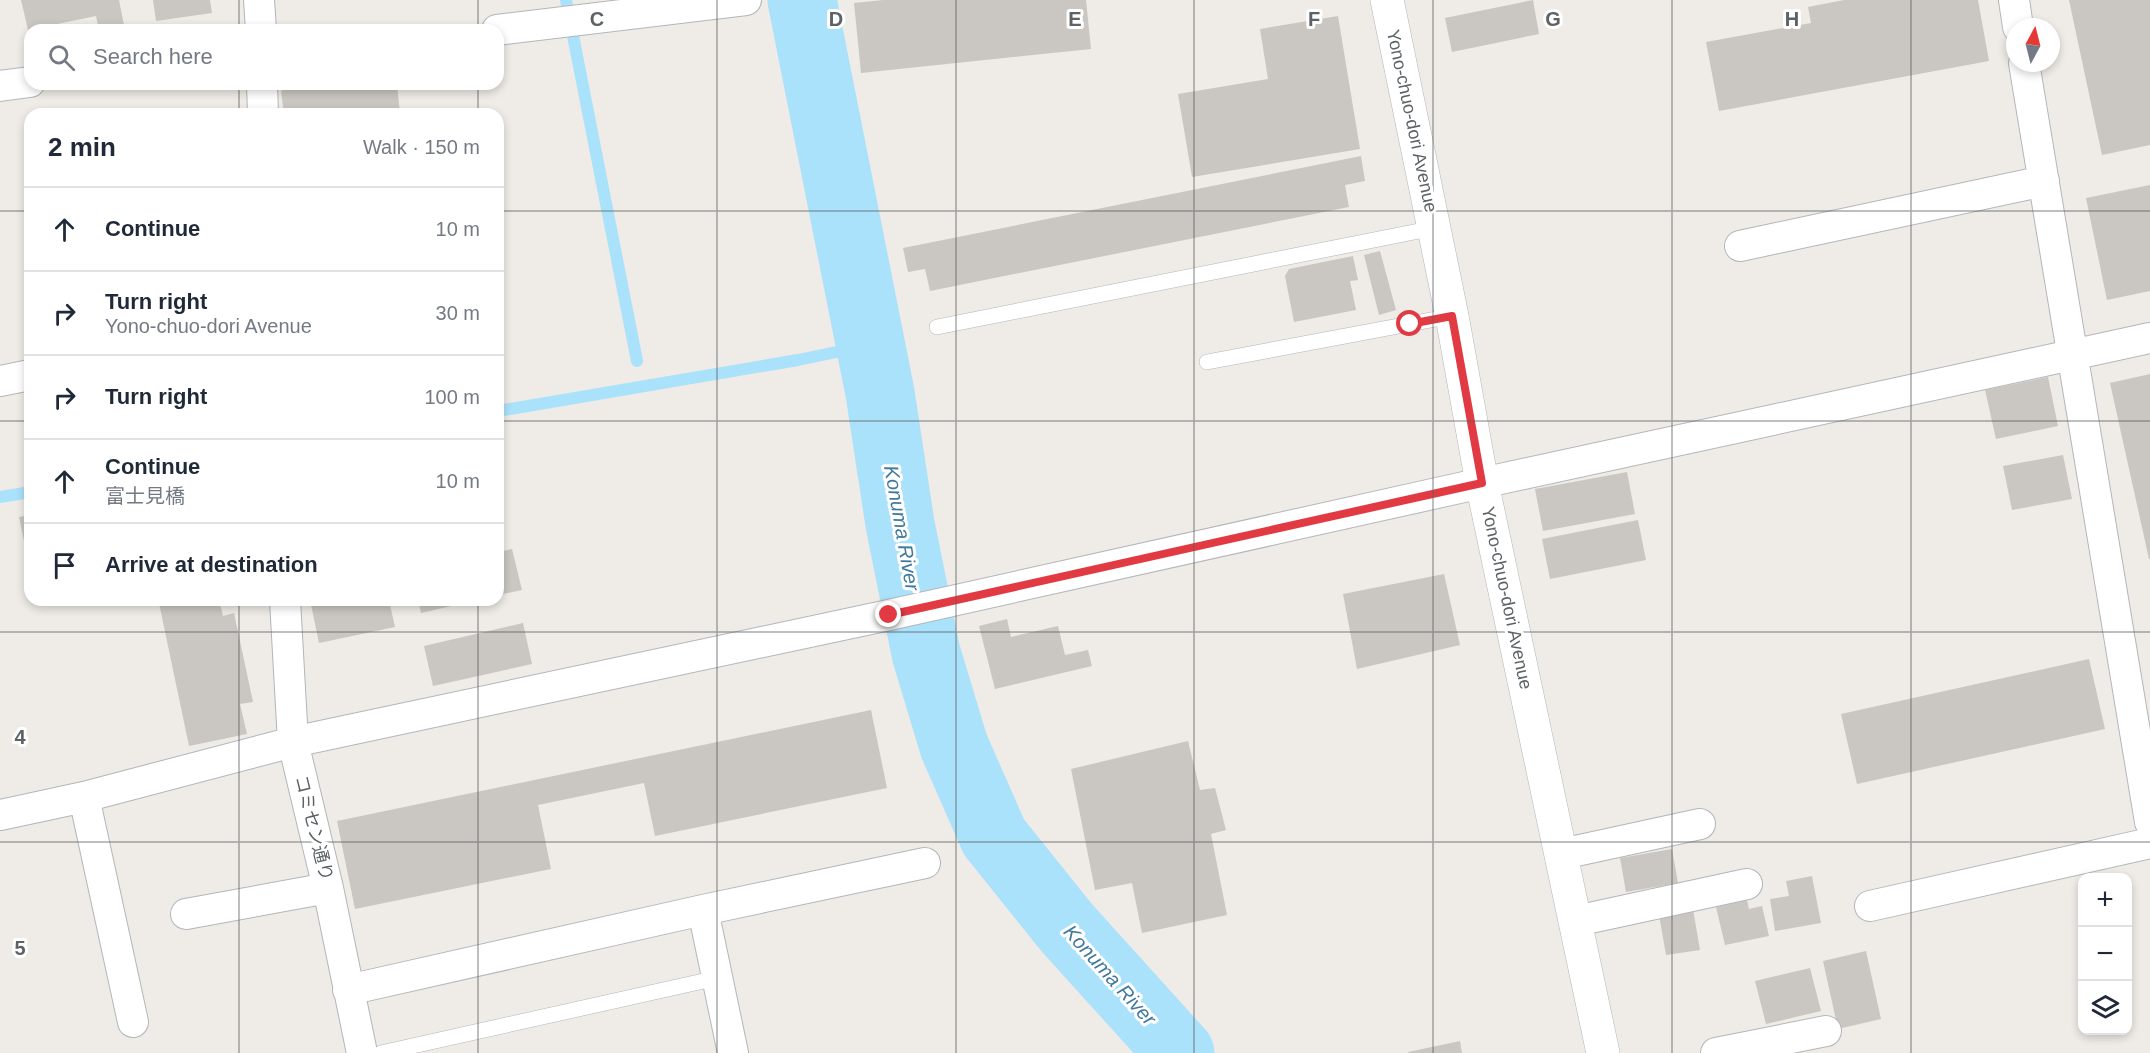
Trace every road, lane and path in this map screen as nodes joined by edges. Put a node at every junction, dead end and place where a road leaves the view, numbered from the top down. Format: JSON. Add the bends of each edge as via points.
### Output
{"nodes":[{"id":1,"x":259,"y":0,"type":"edge"},
{"id":2,"x":746,"y":0,"type":"edge"},
{"id":3,"x":1387,"y":0,"type":"edge"},
{"id":4,"x":2014,"y":0,"type":"edge"},
{"id":5,"x":2017,"y":18,"type":"edge"},
{"id":6,"x":261,"y":24,"type":"edge"},
{"id":7,"x":504,"y":29,"type":"edge"},
{"id":8,"x":2026,"y":72,"type":"edge"},
{"id":9,"x":24,"y":83,"type":"edge"},
{"id":10,"x":0,"y":86,"type":"edge"},
{"id":11,"x":262,"y":90,"type":"edge"},
{"id":12,"x":263,"y":108,"type":"edge"},
{"id":13,"x":2044,"y":181,"type":"junction"},
{"id":14,"x":1434,"y":228,"type":"junction"},
{"id":15,"x":1740,"y":246,"type":"dead end"},
{"id":16,"x":1452,"y":316,"type":"junction"},
{"id":17,"x":937,"y":327,"type":"dead end"},
{"id":18,"x":2150,"y":338,"type":"edge"},
{"id":19,"x":2073,"y":355,"type":"junction"},
{"id":20,"x":1207,"y":362,"type":"dead end"},
{"id":21,"x":24,"y":376,"type":"edge"},
{"id":22,"x":0,"y":381,"type":"edge"},
{"id":23,"x":1482,"y":483,"type":"junction"},
{"id":24,"x":285,"y":606,"type":"edge"},
{"id":25,"x":2141,"y":708,"type":"edge"},
{"id":26,"x":293,"y":742,"type":"junction"},
{"id":27,"x":84,"y":797,"type":"junction"},
{"id":28,"x":0,"y":815,"type":"edge"},
{"id":29,"x":2150,"y":822,"type":"edge"},
{"id":30,"x":1700,"y":824,"type":"dead end"},
{"id":31,"x":2150,"y":843,"type":"edge"},
{"id":32,"x":1562,"y":854,"type":"junction"},
{"id":33,"x":925,"y":863,"type":"dead end"},
{"id":34,"x":1747,"y":884,"type":"dead end"},
{"id":35,"x":328,"y":888,"type":"junction"},
{"id":36,"x":1870,"y":906,"type":"dead end"},
{"id":37,"x":703,"y":910,"type":"junction"},
{"id":38,"x":186,"y":914,"type":"dead end"},
{"id":39,"x":1576,"y":921,"type":"junction"},
{"id":40,"x":717,"y":978,"type":"junction"},
{"id":41,"x":348,"y":990,"type":"junction"},
{"id":42,"x":134,"y":1023,"type":"dead end"},
{"id":43,"x":1826,"y":1031,"type":"dead end"},
{"id":44,"x":362,"y":1053,"type":"edge"},
{"id":45,"x":381,"y":1053,"type":"edge"},
{"id":46,"x":733,"y":1053,"type":"edge"},
{"id":47,"x":1603,"y":1053,"type":"edge"},
{"id":48,"x":1716,"y":1053,"type":"edge"}],
"edges":[{"from":1,"to":6,"type":"street"},
{"from":2,"to":7,"type":"street"},
{"from":3,"to":14,"type":"street","name":"Yono-chuo-dori Avenue"},
{"from":4,"to":5,"type":"street"},
{"from":8,"to":13,"type":"street"},
{"from":9,"to":10,"type":"street"},
{"from":11,"to":12,"type":"street"},
{"from":13,"to":15,"type":"street"},
{"from":13,"to":19,"type":"street"},
{"from":14,"to":16,"type":"street","name":"Yono-chuo-dori Avenue"},
{"from":14,"to":17,"type":"lane"},
{"from":16,"to":20,"type":"lane"},
{"from":16,"to":23,"type":"street","name":"Yono-chuo-dori Avenue"},
{"from":18,"to":19,"type":"street"},
{"from":19,"to":23,"type":"street"},
{"from":19,"to":25,"type":"street"},
{"from":21,"to":22,"type":"street"},
{"from":23,"to":26,"type":"street"},
{"from":23,"to":32,"type":"street","name":"Yono-chuo-dori Avenue"},
{"from":24,"to":26,"type":"street","name":"コミセン通り"},
{"from":25,"to":29,"type":"street"},
{"from":26,"to":27,"type":"street"},
{"from":26,"to":35,"type":"street","name":"コミセン通り"},
{"from":27,"to":28,"type":"street"},
{"from":27,"to":42,"type":"street"},
{"from":30,"to":32,"type":"street"},
{"from":31,"to":36,"type":"street"},
{"from":32,"to":39,"type":"street","name":"Yono-chuo-dori Avenue"},
{"from":33,"to":37,"type":"street"},
{"from":34,"to":39,"type":"street"},
{"from":35,"to":38,"type":"street"},
{"from":35,"to":41,"type":"street","name":"コミセン通り"},
{"from":37,"to":40,"type":"street"},
{"from":37,"to":41,"type":"street"},
{"from":39,"to":47,"type":"street","name":"Yono-chuo-dori Avenue"},
{"from":40,"to":45,"type":"lane"},
{"from":40,"to":46,"type":"street"},
{"from":41,"to":44,"type":"street","name":"コミセン通り"},
{"from":43,"to":48,"type":"street"}]}
